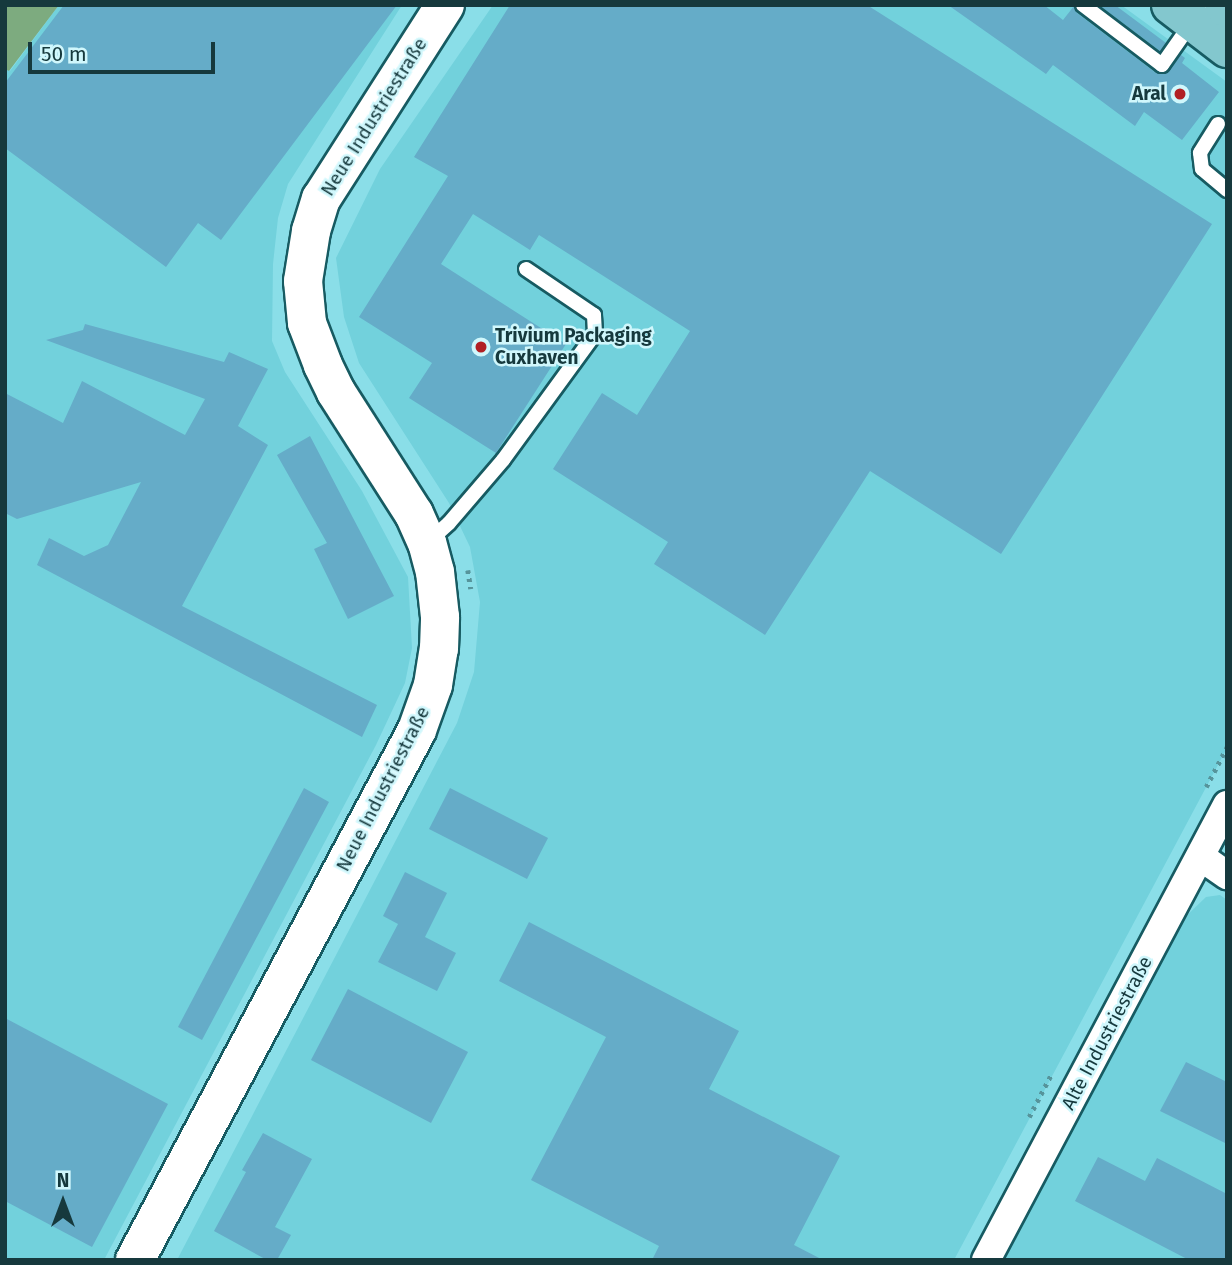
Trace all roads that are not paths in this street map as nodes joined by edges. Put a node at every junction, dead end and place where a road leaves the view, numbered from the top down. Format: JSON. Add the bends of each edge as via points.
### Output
{"nodes":[{"id":1,"x":445,"y":5,"type":"edge"},
{"id":2,"x":1083,"y":5,"type":"edge"},
{"id":3,"x":1204,"y":9,"type":"edge"},
{"id":4,"x":1227,"y":48,"type":"edge"},
{"id":5,"x":1218,"y":124,"type":"dead end"},
{"id":6,"x":1227,"y":190,"type":"edge"},
{"id":7,"x":526,"y":270,"type":"dead end"},
{"id":8,"x":438,"y":533,"type":"junction"},
{"id":9,"x":1227,"y":805,"type":"edge"},
{"id":10,"x":1201,"y":857,"type":"junction"},
{"id":11,"x":1227,"y":875,"type":"edge"},
{"id":12,"x":135,"y":1260,"type":"edge"},
{"id":13,"x":986,"y":1260,"type":"edge"}],
"edges":[{"from":1,"to":8,"type":"street","name":"Neue Industriestraße","via":[[321,198],[303,281],[307,323],[336,392],[414,514]]},
{"from":2,"to":3,"type":"lane","via":[[1162,65]]},
{"from":3,"to":4,"type":"main road"},
{"from":5,"to":6,"type":"lane","via":[[1200,153],[1202,169]]},
{"from":7,"to":8,"type":"lane","via":[[594,315],[595,334],[503,460]]},
{"from":8,"to":12,"type":"street","name":"Neue Industriestraße","via":[[439,649],[426,708]]},
{"from":9,"to":10,"type":"street","name":"Alte Industriestraße"},
{"from":10,"to":11,"type":"street"},
{"from":10,"to":13,"type":"street","name":"Alte Industriestraße"}]}
